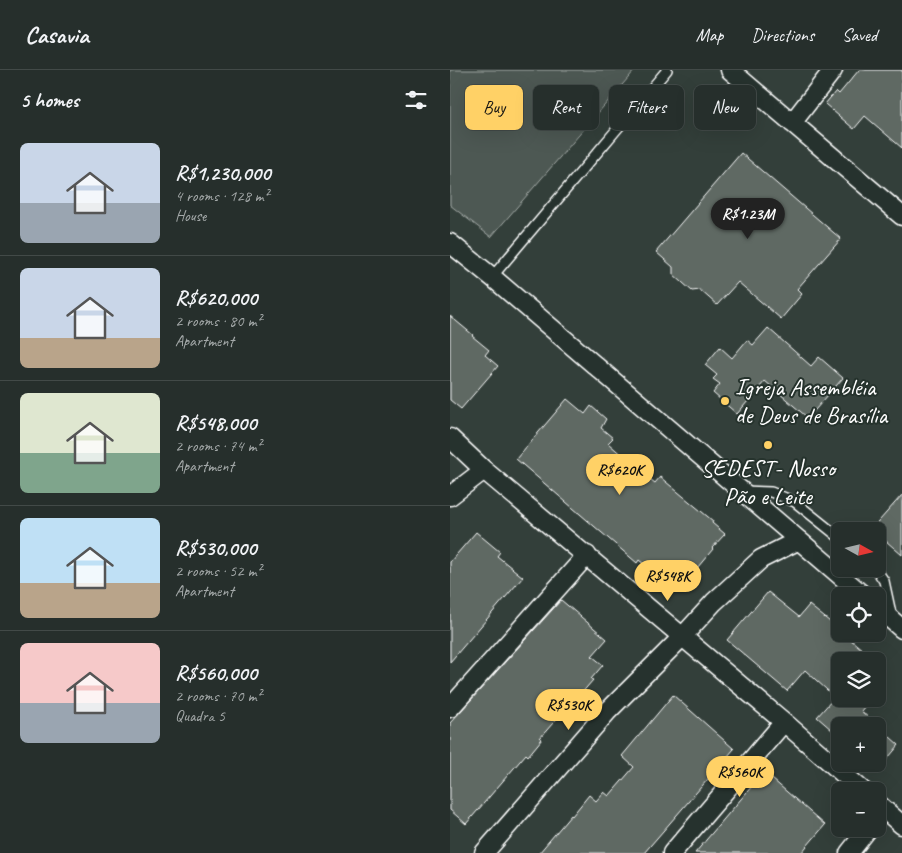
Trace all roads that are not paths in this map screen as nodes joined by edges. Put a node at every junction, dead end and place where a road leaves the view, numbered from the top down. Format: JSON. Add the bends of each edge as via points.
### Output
{"nodes":[{"id":1,"x":667,"y":70,"type":"edge"},
{"id":2,"x":730,"y":70,"type":"edge"},
{"id":3,"x":833,"y":70,"type":"edge"},
{"id":4,"x":792,"y":123,"type":"junction"},
{"id":5,"x":902,"y":216,"type":"edge"},
{"id":6,"x":450,"y":243,"type":"edge"},
{"id":7,"x":492,"y":277,"type":"junction"},
{"id":8,"x":450,"y":438,"type":"edge"},
{"id":9,"x":484,"y":470,"type":"junction"},
{"id":10,"x":741,"y":491,"type":"junction"},
{"id":11,"x":450,"y":496,"type":"edge"},
{"id":12,"x":831,"y":531,"type":"edge"},
{"id":13,"x":799,"y":540,"type":"junction"},
{"id":14,"x":587,"y":555,"type":"junction"},
{"id":15,"x":882,"y":578,"type":"edge"},
{"id":16,"x":854,"y":587,"type":"edge"},
{"id":17,"x":886,"y":615,"type":"edge"},
{"id":18,"x":897,"y":624,"type":"edge"},
{"id":19,"x":683,"y":636,"type":"junction"},
{"id":20,"x":450,"y":708,"type":"edge"},
{"id":21,"x":784,"y":722,"type":"junction"},
{"id":22,"x":853,"y":782,"type":"edge"},
{"id":23,"x":886,"y":815,"type":"edge"},
{"id":24,"x":902,"y":825,"type":"edge"},
{"id":25,"x":862,"y":837,"type":"edge"},
{"id":26,"x":484,"y":853,"type":"edge"},
{"id":27,"x":672,"y":853,"type":"edge"},
{"id":28,"x":849,"y":853,"type":"edge"}],
"edges":[{"from":1,"to":7,"type":"lane"},
{"from":2,"to":4,"type":"street"},
{"from":3,"to":4,"type":"street"},
{"from":4,"to":5,"type":"street"},
{"from":6,"to":7,"type":"street"},
{"from":7,"to":10,"type":"street"},
{"from":8,"to":9,"type":"street"},
{"from":9,"to":11,"type":"street"},
{"from":9,"to":14,"type":"street"},
{"from":10,"to":12,"type":"lane","via":[[771,492],[795,502]]},
{"from":10,"to":13,"type":"street"},
{"from":13,"to":16,"type":"street"},
{"from":13,"to":19,"type":"street","via":[[761,559]]},
{"from":14,"to":19,"type":"street"},
{"from":14,"to":20,"type":"street"},
{"from":15,"to":18,"type":"lane"},
{"from":17,"to":18,"type":"street"},
{"from":19,"to":21,"type":"street"},
{"from":19,"to":26,"type":"street","via":[[607,712]]},
{"from":21,"to":22,"type":"street"},
{"from":21,"to":27,"type":"street"},
{"from":23,"to":24,"type":"street"},
{"from":25,"to":28,"type":"street"}]}
